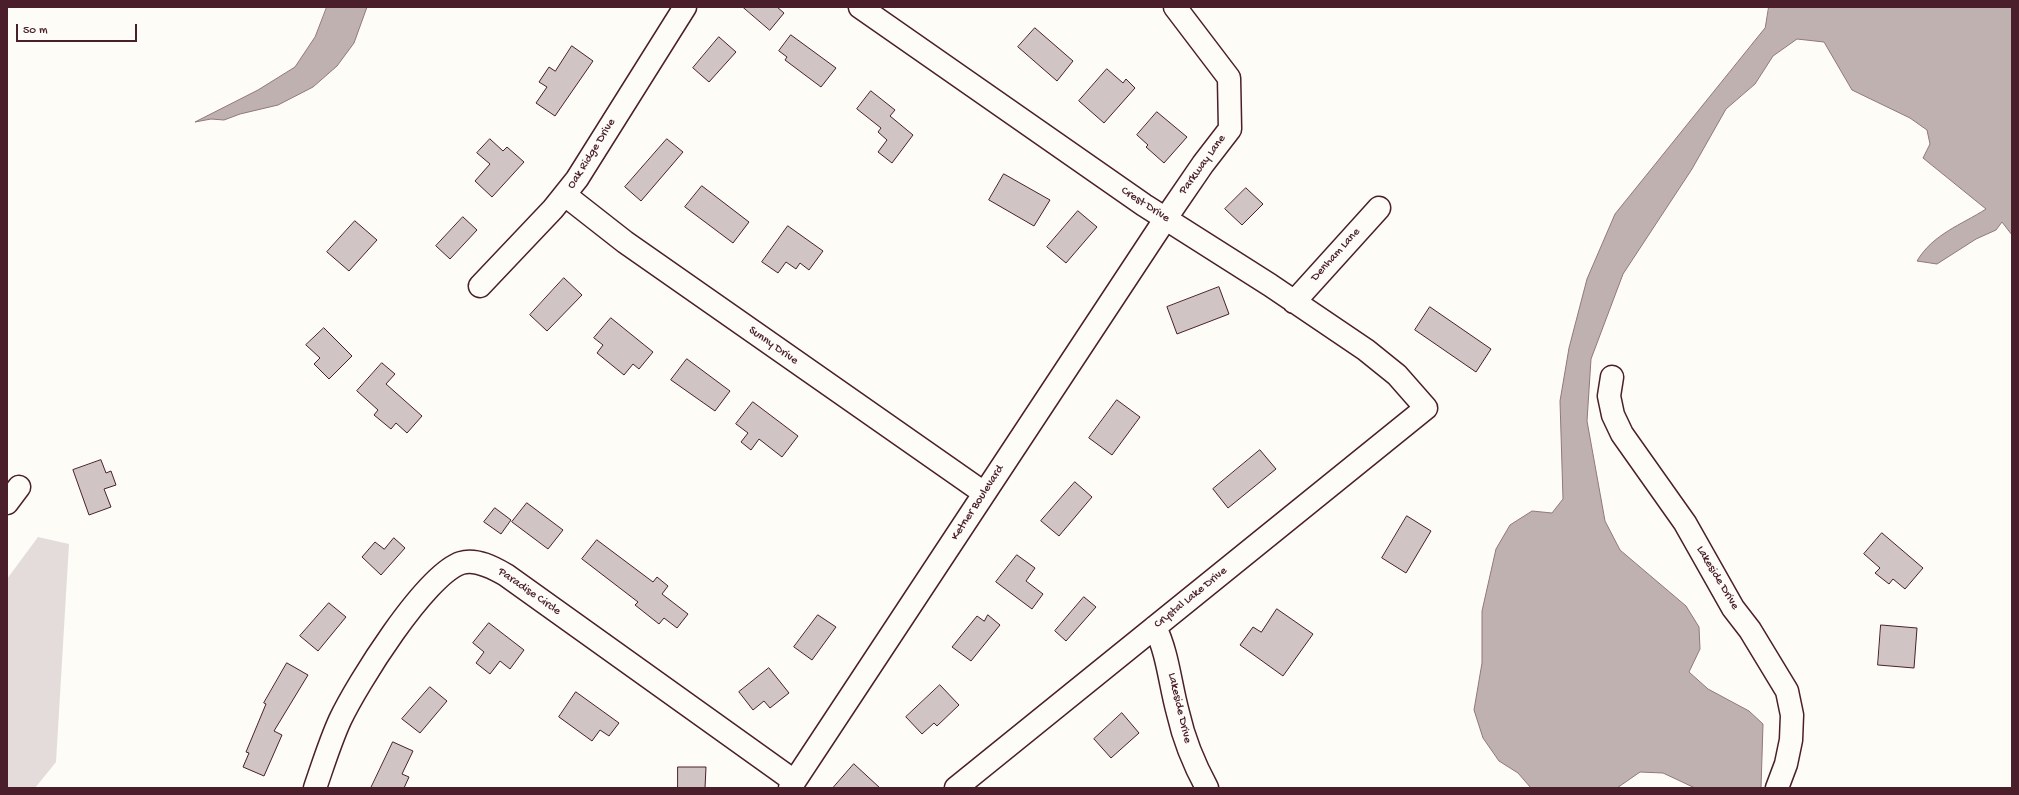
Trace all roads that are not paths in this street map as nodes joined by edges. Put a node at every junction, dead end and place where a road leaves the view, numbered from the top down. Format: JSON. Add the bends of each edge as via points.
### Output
{"nodes":[{"id":1,"x":685,"y":7,"type":"edge"},
{"id":2,"x":860,"y":7,"type":"edge"},
{"id":3,"x":1175,"y":7,"type":"edge"},
{"id":4,"x":565,"y":195,"type":"junction"},
{"id":5,"x":1379,"y":208,"type":"dead end"},
{"id":6,"x":1166,"y":218,"type":"junction"},
{"id":7,"x":480,"y":286,"type":"dead end"},
{"id":8,"x":1294,"y":302,"type":"junction"},
{"id":9,"x":1612,"y":377,"type":"dead end"},
{"id":10,"x":1426,"y":408,"type":"joint"},
{"id":11,"x":984,"y":493,"type":"junction"},
{"id":12,"x":1155,"y":627,"type":"junction"},
{"id":13,"x":792,"y":784,"type":"edge"},
{"id":14,"x":315,"y":788,"type":"edge"},
{"id":15,"x":956,"y":788,"type":"edge"},
{"id":16,"x":1207,"y":788,"type":"edge"},
{"id":17,"x":1777,"y":788,"type":"edge"}],
"edges":[{"from":1,"to":4,"type":"street","name":"Oak Ridge Drive"},
{"from":2,"to":6,"type":"street","name":"Crest Drive"},
{"from":3,"to":6,"type":"street","name":"Parkway Lane","via":[[1229,78],[1230,129]]},
{"from":4,"to":7,"type":"street","name":"Oak Ridge Drive"},
{"from":4,"to":11,"type":"street","name":"Sunny Drive","via":[[625,242]]},
{"from":5,"to":8,"type":"street","name":"Denham Lane"},
{"from":6,"to":8,"type":"street","name":"Crest Drive"},
{"from":6,"to":11,"type":"street","name":"Ketner Boulevard"},
{"from":8,"to":10,"type":"street","name":"Crest Drive","via":[[1366,350],[1397,375]]},
{"from":9,"to":17,"type":"street","name":"Lakeside Drive","via":[[1609,396],[1613,415],[1622,434],[1685,524],[1733,608],[1750,630],[1786,691],[1792,715],[1791,740]]},
{"from":10,"to":12,"type":"street","name":"Crystal Lake Drive"},
{"from":11,"to":13,"type":"street","name":"Ketner Boulevard"},
{"from":12,"to":15,"type":"street","name":"Crystal Lake Drive"},
{"from":12,"to":16,"type":"street","name":"Lakeside Drive","via":[[1169,668],[1187,746]]},
{"from":13,"to":14,"type":"street","name":"Paradise Circle","via":[[506,575],[477,562],[462,562],[446,570],[432,583],[367,672],[340,721]]}]}
